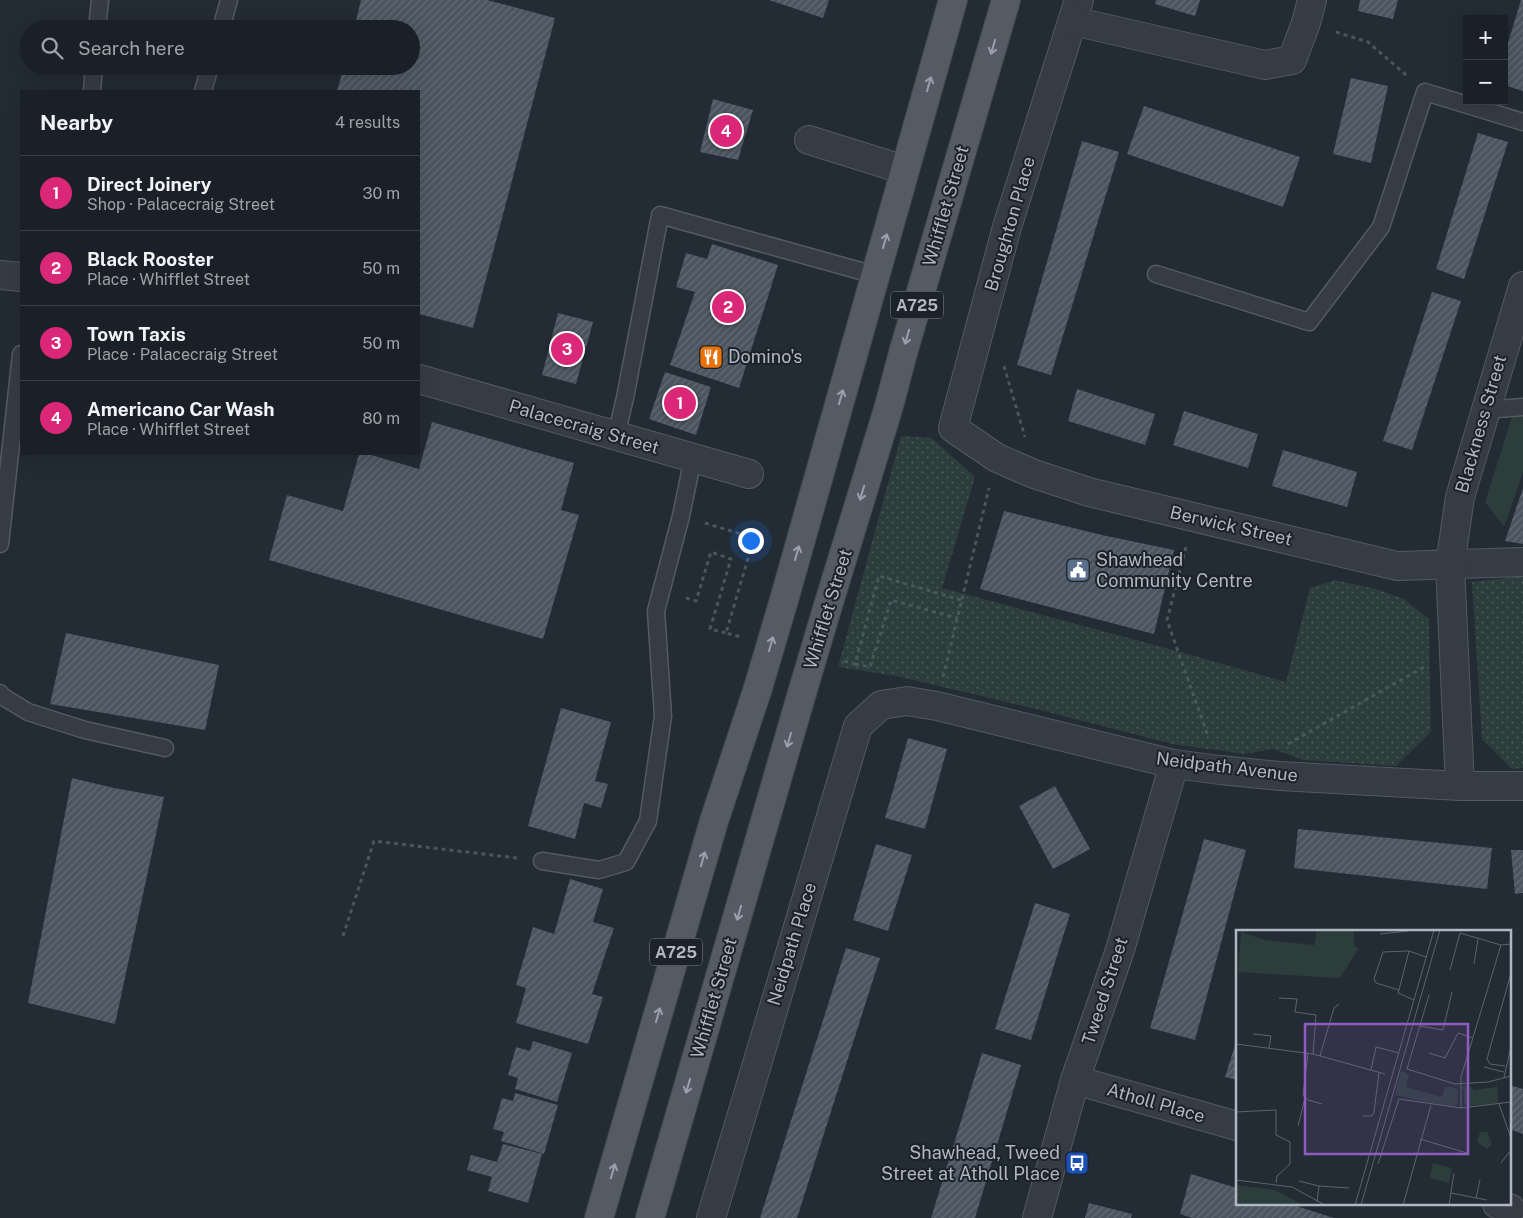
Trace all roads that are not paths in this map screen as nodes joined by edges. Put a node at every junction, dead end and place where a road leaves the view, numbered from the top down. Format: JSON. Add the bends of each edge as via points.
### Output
{"nodes":[{"id":1,"x":100,"y":0,"type":"edge"},
{"id":2,"x":229,"y":0,"type":"edge"},
{"id":3,"x":953,"y":0,"type":"edge"},
{"id":4,"x":1006,"y":0,"type":"edge"},
{"id":5,"x":1076,"y":10,"type":"edge"},
{"id":6,"x":1309,"y":12,"type":"edge"},
{"id":7,"x":98,"y":20,"type":"edge"},
{"id":8,"x":223,"y":20,"type":"edge"},
{"id":9,"x":93,"y":75,"type":"edge"},
{"id":10,"x":207,"y":75,"type":"edge"},
{"id":11,"x":92,"y":90,"type":"edge"},
{"id":12,"x":203,"y":90,"type":"edge"},
{"id":13,"x":1523,"y":122,"type":"edge"},
{"id":14,"x":809,"y":140,"type":"dead end"},
{"id":15,"x":905,"y":170,"type":"junction"},
{"id":16,"x":0,"y":274,"type":"edge"},
{"id":17,"x":1156,"y":274,"type":"dead end"},
{"id":18,"x":875,"y":275,"type":"junction"},
{"id":19,"x":20,"y":277,"type":"edge"},
{"id":20,"x":1523,"y":286,"type":"edge"},
{"id":21,"x":20,"y":363,"type":"edge"},
{"id":22,"x":420,"y":379,"type":"edge"},
{"id":23,"x":1523,"y":406,"type":"edge"},
{"id":24,"x":1485,"y":410,"type":"junction"},
{"id":25,"x":953,"y":428,"type":"joint"},
{"id":26,"x":616,"y":436,"type":"junction"},
{"id":27,"x":693,"y":458,"type":"junction"},
{"id":28,"x":749,"y":474,"type":"dead end"},
{"id":29,"x":0,"y":544,"type":"edge"},
{"id":30,"x":1523,"y":562,"type":"edge"},
{"id":31,"x":1450,"y":565,"type":"junction"},
{"id":32,"x":1,"y":700,"type":"edge"},
{"id":33,"x":907,"y":701,"type":"joint"},
{"id":34,"x":164,"y":748,"type":"dead end"},
{"id":35,"x":1174,"y":764,"type":"junction"},
{"id":36,"x":1460,"y":786,"type":"junction"},
{"id":37,"x":1523,"y":786,"type":"edge"},
{"id":38,"x":542,"y":861,"type":"road end"},
{"id":39,"x":1075,"y":1080,"type":"junction"},
{"id":40,"x":1236,"y":1126,"type":"edge"},
{"id":41,"x":599,"y":1218,"type":"edge"},
{"id":42,"x":650,"y":1218,"type":"edge"},
{"id":43,"x":711,"y":1218,"type":"edge"},
{"id":44,"x":1037,"y":1218,"type":"edge"}],
"edges":[{"from":1,"to":7,"type":"lane"},
{"from":2,"to":8,"type":"lane"},
{"from":15,"to":3,"type":"main road","number":"A725","one_way":true},
{"from":4,"to":42,"type":"main road","name":"Whifflet Street","number":"A725","one_way":true,"bridge":true},
{"from":5,"to":6,"type":"street","name":"Broughton Place","via":[[1265,65],[1292,60]]},
{"from":5,"to":25,"type":"street","name":"Broughton Place","via":[[1008,227]]},
{"from":9,"to":11,"type":"lane"},
{"from":10,"to":12,"type":"lane"},
{"from":13,"to":17,"type":"lane","via":[[1425,92],[1381,227],[1309,322]]},
{"from":14,"to":15,"type":"street"},
{"from":18,"to":15,"type":"main road","number":"A725","one_way":true},
{"from":16,"to":19,"type":"street"},
{"from":18,"to":26,"type":"lane","via":[[660,215]]},
{"from":41,"to":18,"type":"main road","number":"A725","one_way":true,"bridge":true,"via":[[714,821],[784,600]]},
{"from":20,"to":24,"type":"street","name":"Blackness Street"},
{"from":21,"to":29,"type":"lane"},
{"from":22,"to":26,"type":"street","name":"Palacecraig Street"},
{"from":23,"to":24,"type":"lane"},
{"from":24,"to":31,"type":"street","name":"Blackness Street","via":[[1460,497]]},
{"from":25,"to":31,"type":"street","name":"Berwick Street","via":[[997,458],[1089,492],[1396,566]]},
{"from":26,"to":27,"type":"street","name":"Palacecraig Street"},
{"from":27,"to":28,"type":"street","name":"Palacecraig Street"},
{"from":27,"to":38,"type":"lane","via":[[656,611],[663,716],[648,821],[626,862],[598,870]]},
{"from":30,"to":31,"type":"street","name":"Berwick Street"},
{"from":31,"to":36,"type":"street","name":"Blackness Street"},
{"from":32,"to":34,"type":"lane","via":[[75,727]]},
{"from":33,"to":35,"type":"street","name":"Neidpath Avenue"},
{"from":33,"to":43,"type":"street","name":"Neidpath Place","via":[[881,705],[858,726]]},
{"from":35,"to":36,"type":"street","name":"Neidpath Avenue","via":[[1280,776]]},
{"from":35,"to":39,"type":"street","name":"Tweed Street","via":[[1120,950]]},
{"from":36,"to":37,"type":"street","name":"Neidpath Avenue"},
{"from":39,"to":40,"type":"street","name":"Atholl Place"},
{"from":39,"to":44,"type":"street","name":"Tweed Street"}]}
